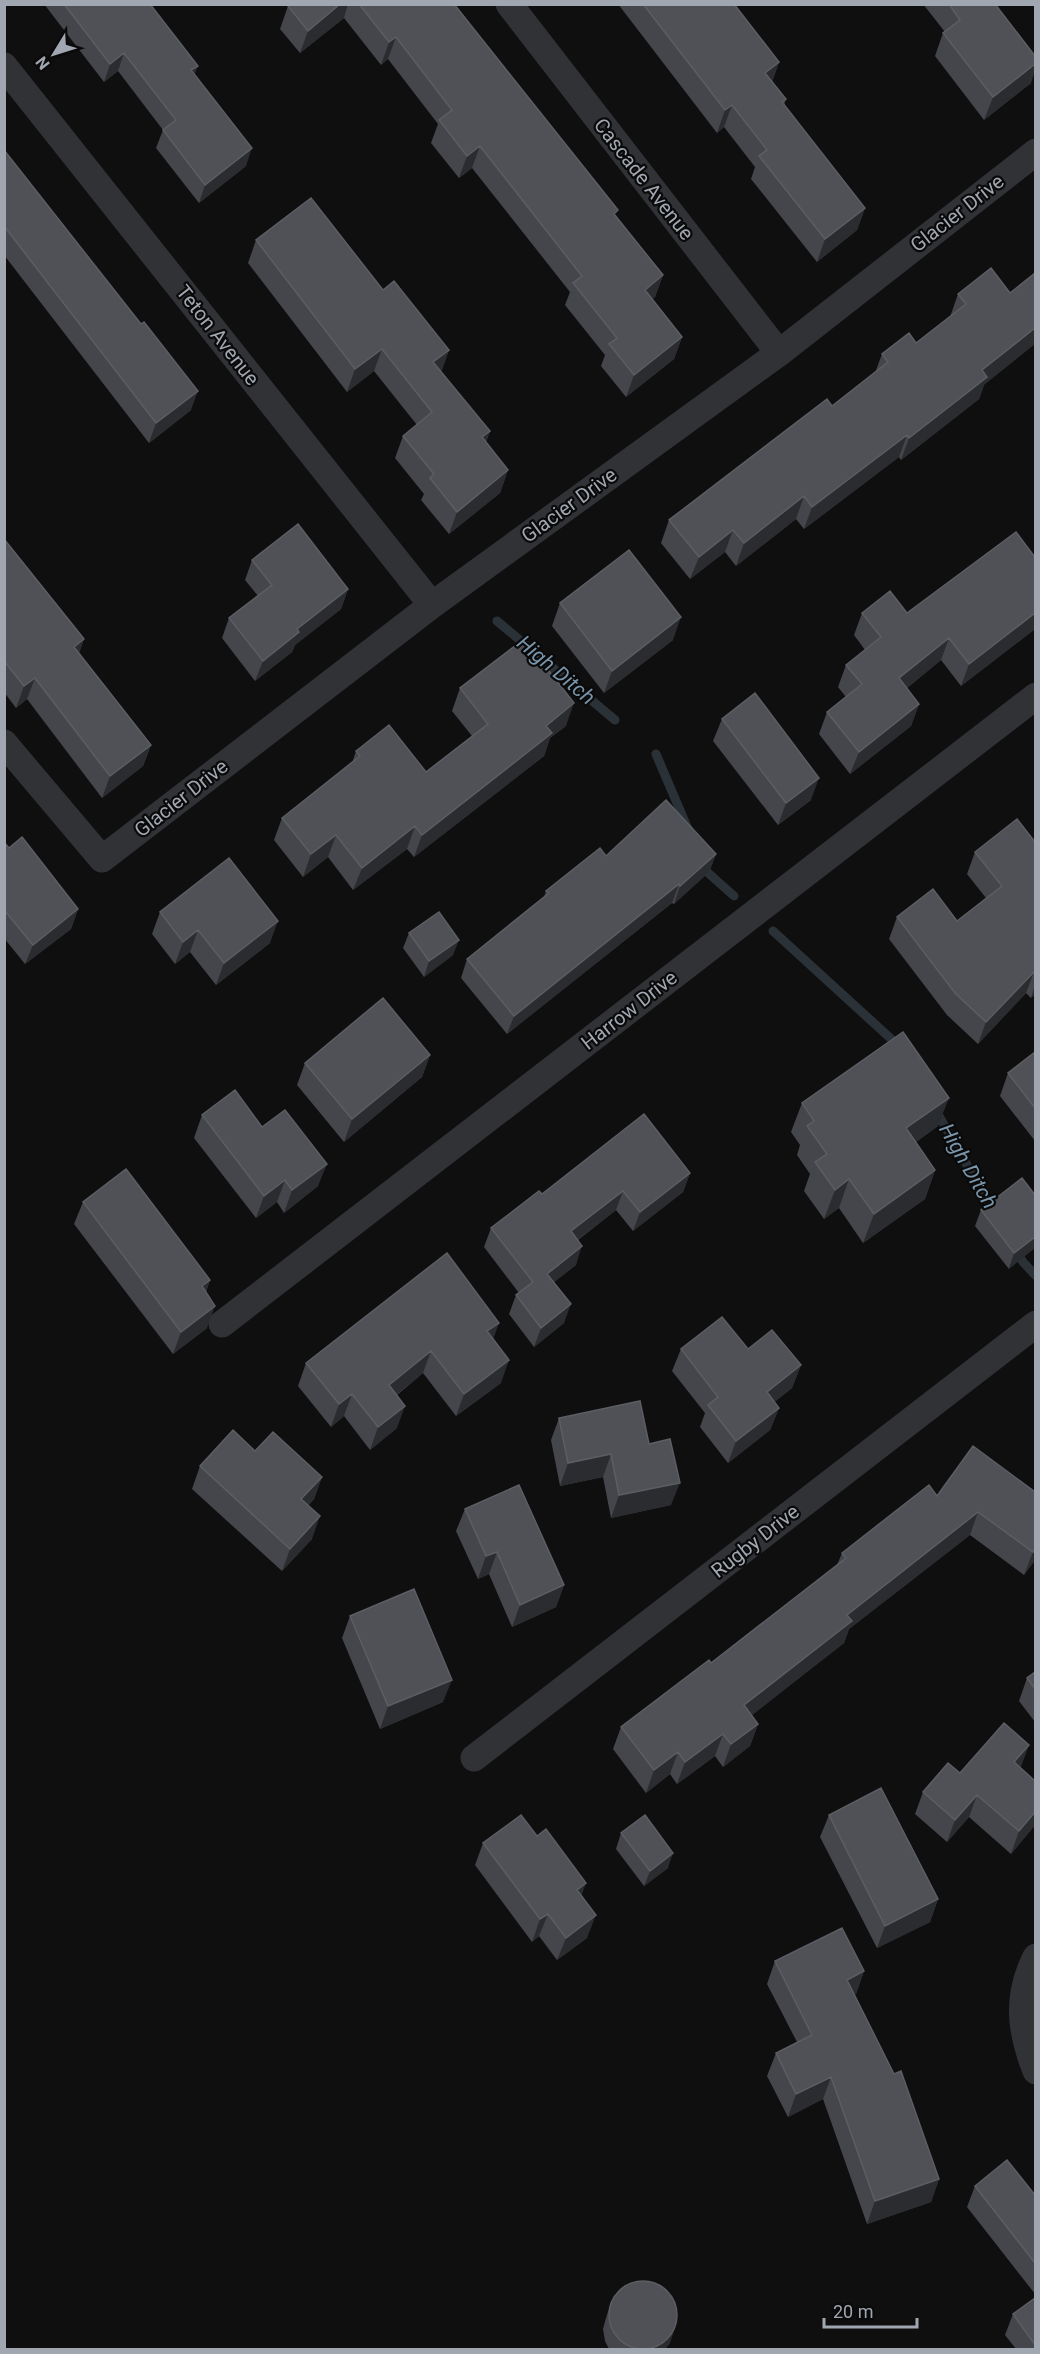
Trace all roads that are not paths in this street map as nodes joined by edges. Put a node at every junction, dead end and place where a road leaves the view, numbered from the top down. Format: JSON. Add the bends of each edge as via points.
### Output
{"nodes":[{"id":1,"x":509,"y":4,"type":"edge"},
{"id":2,"x":4,"y":66,"type":"edge"},
{"id":3,"x":1035,"y":152,"type":"edge"},
{"id":4,"x":779,"y":353,"type":"junction"},
{"id":5,"x":432,"y":605,"type":"junction"},
{"id":6,"x":1035,"y":696,"type":"edge"},
{"id":7,"x":4,"y":743,"type":"edge"},
{"id":8,"x":222,"y":1324,"type":"dead end"},
{"id":9,"x":1035,"y":1324,"type":"edge"},
{"id":10,"x":474,"y":1758,"type":"dead end"},
{"id":11,"x":1035,"y":1957,"type":"edge"},
{"id":12,"x":1035,"y":2071,"type":"edge"}],
"edges":[{"from":1,"to":4,"type":"street","name":"Cascade Avenue"},
{"from":2,"to":5,"type":"street","name":"Teton Avenue"},
{"from":3,"to":4,"type":"street","name":"Glacier Drive"},
{"from":4,"to":5,"type":"street","name":"Glacier Drive"},
{"from":5,"to":7,"type":"street","name":"Glacier Drive","via":[[102,858]]},
{"from":6,"to":8,"type":"street","name":"Harrow Drive"},
{"from":9,"to":10,"type":"street","name":"Rugby Drive"},
{"from":11,"to":12,"type":"street","via":[[1023,1991],[1022,2015],[1025,2043]]}]}
